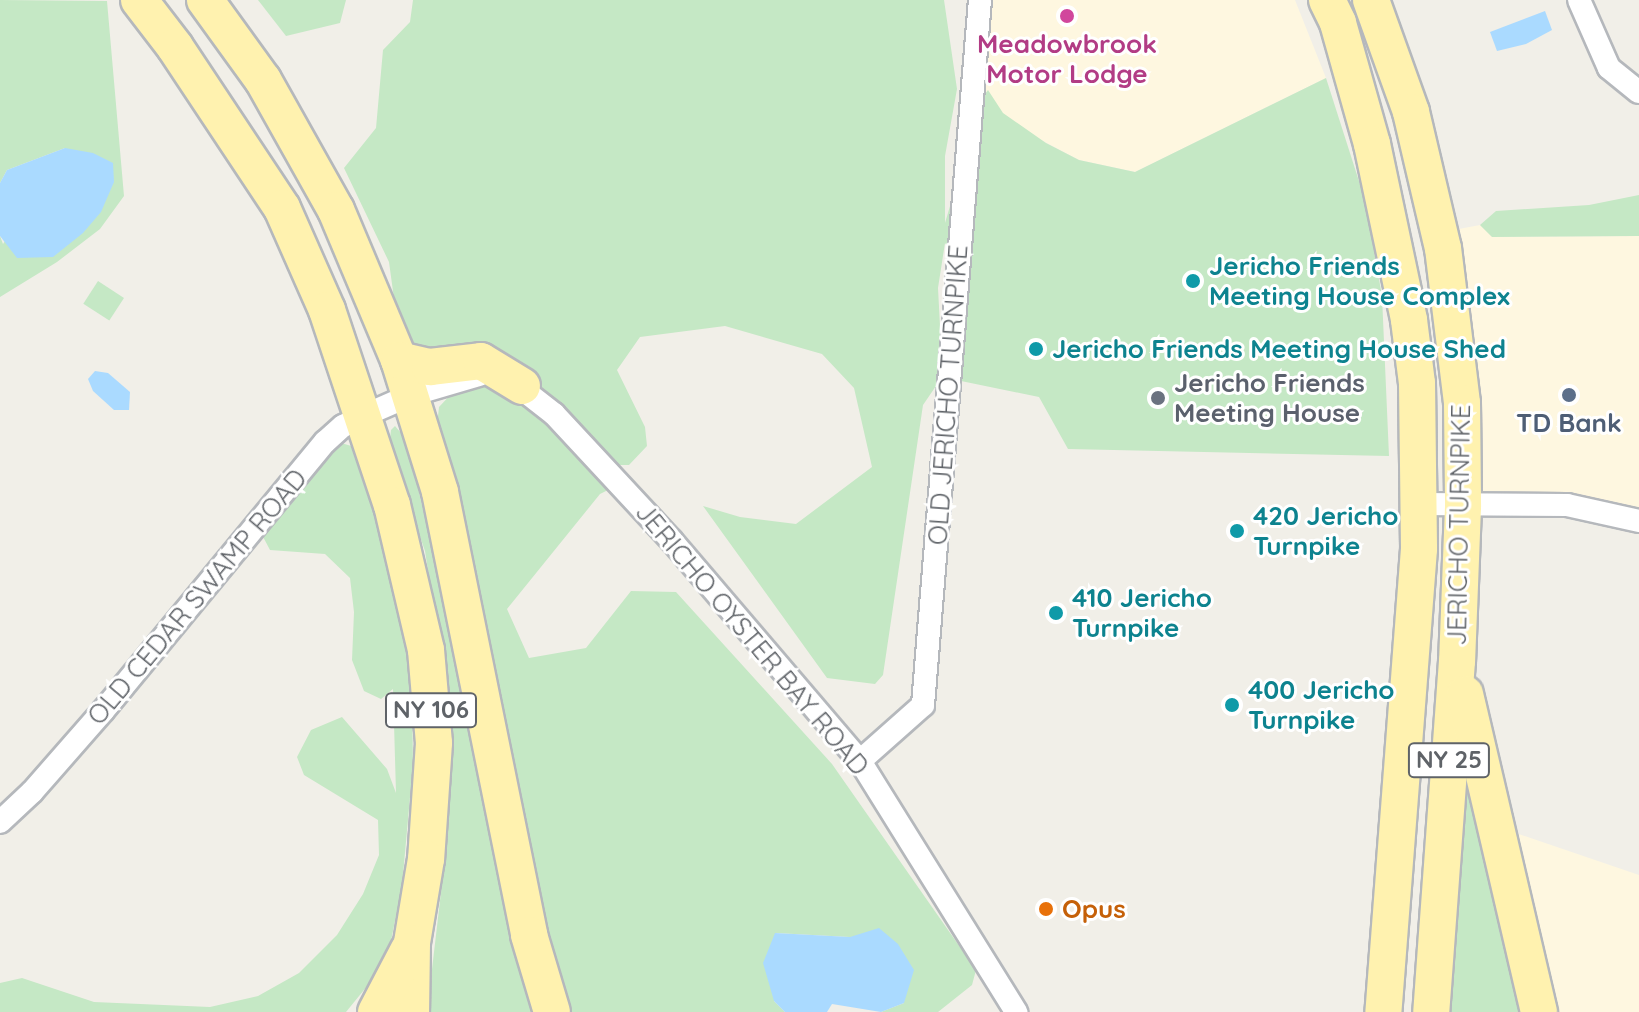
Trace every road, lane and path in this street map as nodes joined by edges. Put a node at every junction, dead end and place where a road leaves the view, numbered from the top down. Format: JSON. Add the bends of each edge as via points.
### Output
{"nodes":[{"id":1,"x":139,"y":0,"type":"edge"},
{"id":2,"x":205,"y":0,"type":"edge"},
{"id":3,"x":980,"y":0,"type":"edge"},
{"id":4,"x":1327,"y":0,"type":"edge"},
{"id":5,"x":1371,"y":0,"type":"edge"},
{"id":6,"x":1579,"y":0,"type":"edge"},
{"id":7,"x":1639,"y":92,"type":"edge"},
{"id":8,"x":399,"y":360,"type":"junction"},
{"id":9,"x":522,"y":386,"type":"junction"},
{"id":10,"x":411,"y":395,"type":"junction"},
{"id":11,"x":363,"y":416,"type":"junction"},
{"id":12,"x":1418,"y":504,"type":"junction"},
{"id":13,"x":1463,"y":507,"type":"junction"},
{"id":14,"x":1639,"y":521,"type":"edge"},
{"id":15,"x":1457,"y":661,"type":"junction"},
{"id":16,"x":860,"y":761,"type":"junction"},
{"id":17,"x":0,"y":822,"type":"edge"},
{"id":18,"x":412,"y":943,"type":"junction"},
{"id":19,"x":1383,"y":1009,"type":"edge"},
{"id":20,"x":376,"y":1012,"type":"edge"},
{"id":21,"x":411,"y":1012,"type":"edge"},
{"id":22,"x":552,"y":1012,"type":"edge"},
{"id":23,"x":1016,"y":1012,"type":"edge"},
{"id":24,"x":1431,"y":1012,"type":"edge"},
{"id":25,"x":1539,"y":1012,"type":"edge"}],
"edges":[{"from":1,"to":11,"type":"main road","number":"NY 106","via":[[282,208],[327,310]]},
{"from":2,"to":8,"type":"main road","number":"NY 106","via":[[263,80],[336,210]]},
{"from":3,"to":16,"type":"street","name":"OLD JERICHO TURNPIKE","via":[[923,705]]},
{"from":4,"to":12,"type":"main road","name":"JERICHO TURNPIKE","number":"NY 25","via":[[1372,144],[1409,320],[1417,383]]},
{"from":5,"to":13,"type":"main road","name":"JERICHO TURNPIKE","number":"NY 25","via":[[1411,112],[1443,248],[1462,403]]},
{"from":6,"to":7,"type":"street","via":[[1609,68]]},
{"from":8,"to":9,"type":"main road","via":[[449,367],[481,361]]},
{"from":8,"to":10,"type":"main road","number":"NY 106"},
{"from":9,"to":10,"type":"street","name":"JERICHO OYSTER BAY ROAD","via":[[480,375]]},
{"from":9,"to":16,"type":"street","name":"JERICHO OYSTER BAY ROAD","via":[[672,541]]},
{"from":10,"to":11,"type":"street","name":"OLD CEDAR SWAMP ROAD"},
{"from":10,"to":22,"type":"main road","number":"NY 106","via":[[440,492],[529,935]]},
{"from":11,"to":17,"type":"street","name":"OLD CEDAR SWAMP ROAD","via":[[325,442],[103,711]]},
{"from":11,"to":18,"type":"main road","number":"NY 106","via":[[392,505],[426,650],[433,789]]},
{"from":12,"to":13,"type":"street"},
{"from":12,"to":19,"type":"main road","name":"JERICHO TURNPIKE","number":"NY 25","via":[[1419,549]]},
{"from":13,"to":14,"type":"street","via":[[1567,505]]},
{"from":13,"to":15,"type":"main road","name":"JERICHO TURNPIKE","number":"NY 25"},
{"from":15,"to":24,"type":"main road","name":"JERICHO TURNPIKE","number":"NY 25"},
{"from":15,"to":25,"type":"main road"},
{"from":16,"to":23,"type":"street","name":"JERICHO OYSTER BAY ROAD"},
{"from":18,"to":20,"type":"main road"},
{"from":18,"to":21,"type":"main road","number":"NY 106"}]}
